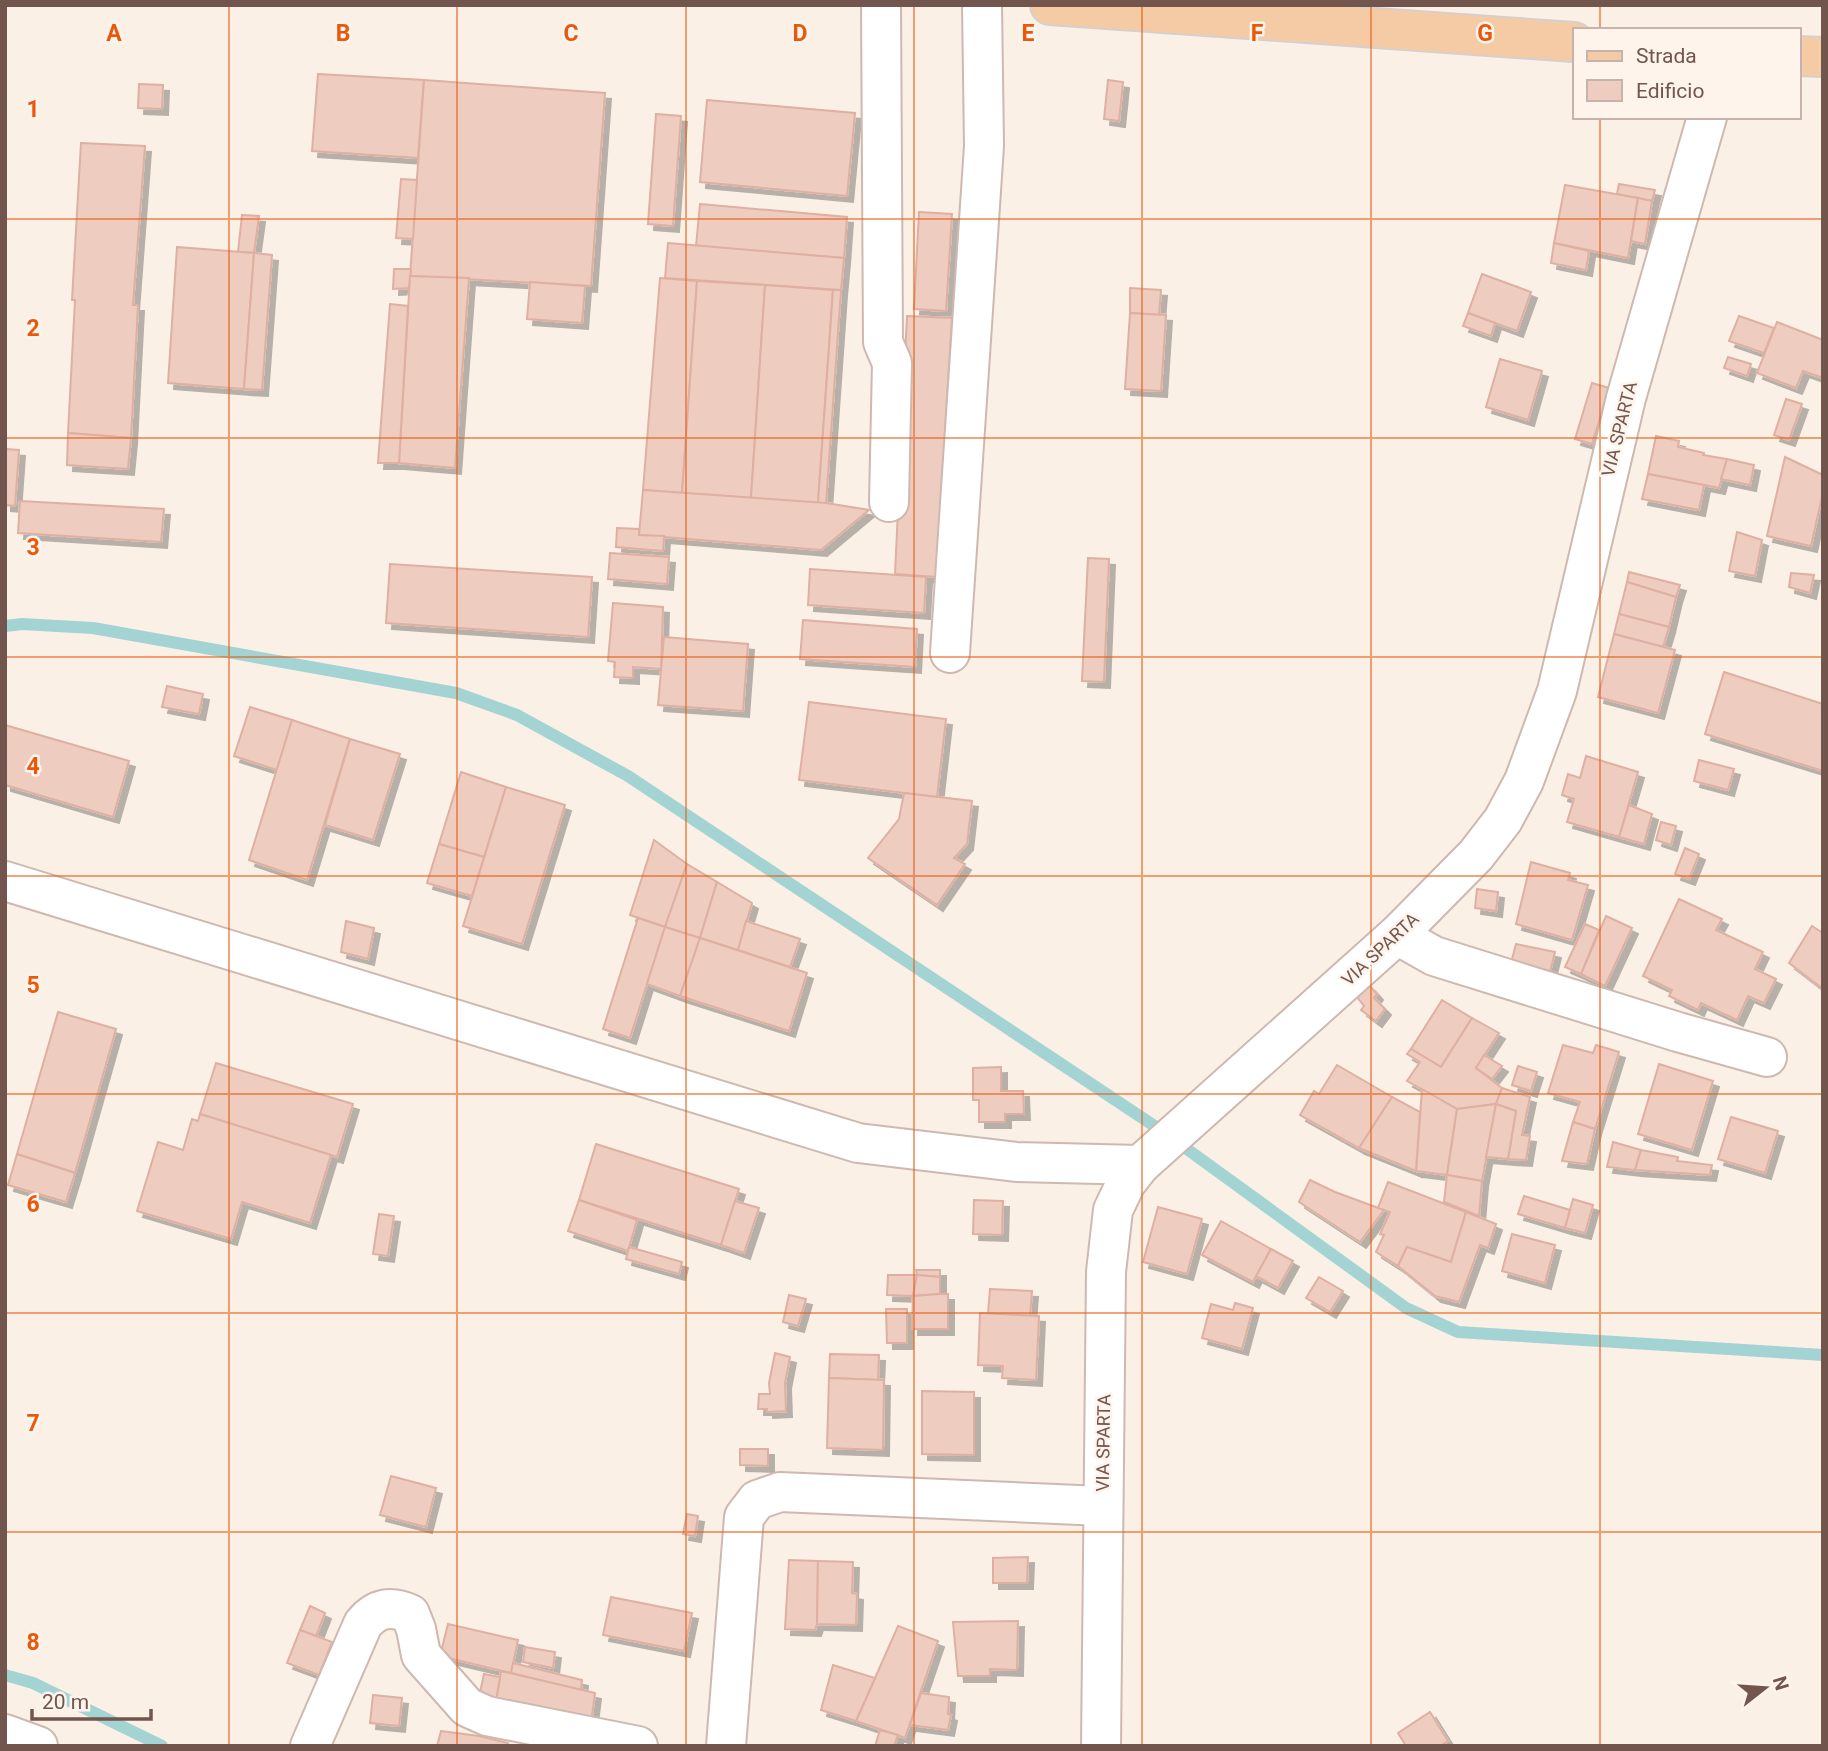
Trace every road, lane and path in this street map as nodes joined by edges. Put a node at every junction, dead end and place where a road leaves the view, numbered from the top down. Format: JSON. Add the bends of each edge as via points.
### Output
{"nodes":[{"id":1,"x":881,"y":5,"type":"edge"},
{"id":2,"x":982,"y":5,"type":"edge"},
{"id":3,"x":1050,"y":5,"type":"edge"},
{"id":4,"x":1177,"y":10,"type":"edge"},
{"id":5,"x":1573,"y":42,"type":"edge"},
{"id":6,"x":1800,"y":56,"type":"edge"},
{"id":7,"x":1823,"y":57,"type":"edge"},
{"id":8,"x":1706,"y":119,"type":"edge"},
{"id":9,"x":888,"y":502,"type":"dead end"},
{"id":10,"x":950,"y":653,"type":"dead end"},
{"id":11,"x":5,"y":881,"type":"edge"},
{"id":12,"x":1397,"y":936,"type":"junction"},
{"id":13,"x":1767,"y":1057,"type":"dead end"},
{"id":14,"x":1140,"y":1166,"type":"junction"},
{"id":15,"x":1102,"y":1506,"type":"junction"},
{"id":16,"x":5,"y":1734,"type":"edge"},
{"id":17,"x":38,"y":1746,"type":"edge"},
{"id":18,"x":310,"y":1746,"type":"edge"},
{"id":19,"x":638,"y":1746,"type":"edge"},
{"id":20,"x":726,"y":1746,"type":"edge"},
{"id":21,"x":1101,"y":1746,"type":"edge"}],
"edges":[{"from":1,"to":9,"type":"street","via":[[883,342],[892,363]]},
{"from":2,"to":10,"type":"street","via":[[984,146]]},
{"from":3,"to":4,"type":"main road"},
{"from":4,"to":5,"type":"main road"},
{"from":6,"to":7,"type":"main road"},
{"from":8,"to":12,"type":"street","name":"VIA SPARTA","via":[[1626,398],[1557,691],[1524,781],[1503,820],[1476,855]]},
{"from":11,"to":14,"type":"street","via":[[858,1143],[1016,1162]]},
{"from":12,"to":13,"type":"street","via":[[1434,956]]},
{"from":12,"to":14,"type":"street","name":"VIA SPARTA"},
{"from":14,"to":15,"type":"street","name":"VIA SPARTA","via":[[1113,1210],[1106,1272]]},
{"from":15,"to":20,"type":"street","via":[[780,1492],[757,1500],[744,1517]]},
{"from":15,"to":21,"type":"street","name":"VIA SPARTA"},
{"from":16,"to":17,"type":"street"},
{"from":18,"to":19,"type":"street","via":[[363,1624],[384,1608],[410,1614],[421,1656],[467,1707],[487,1716]]}]}
